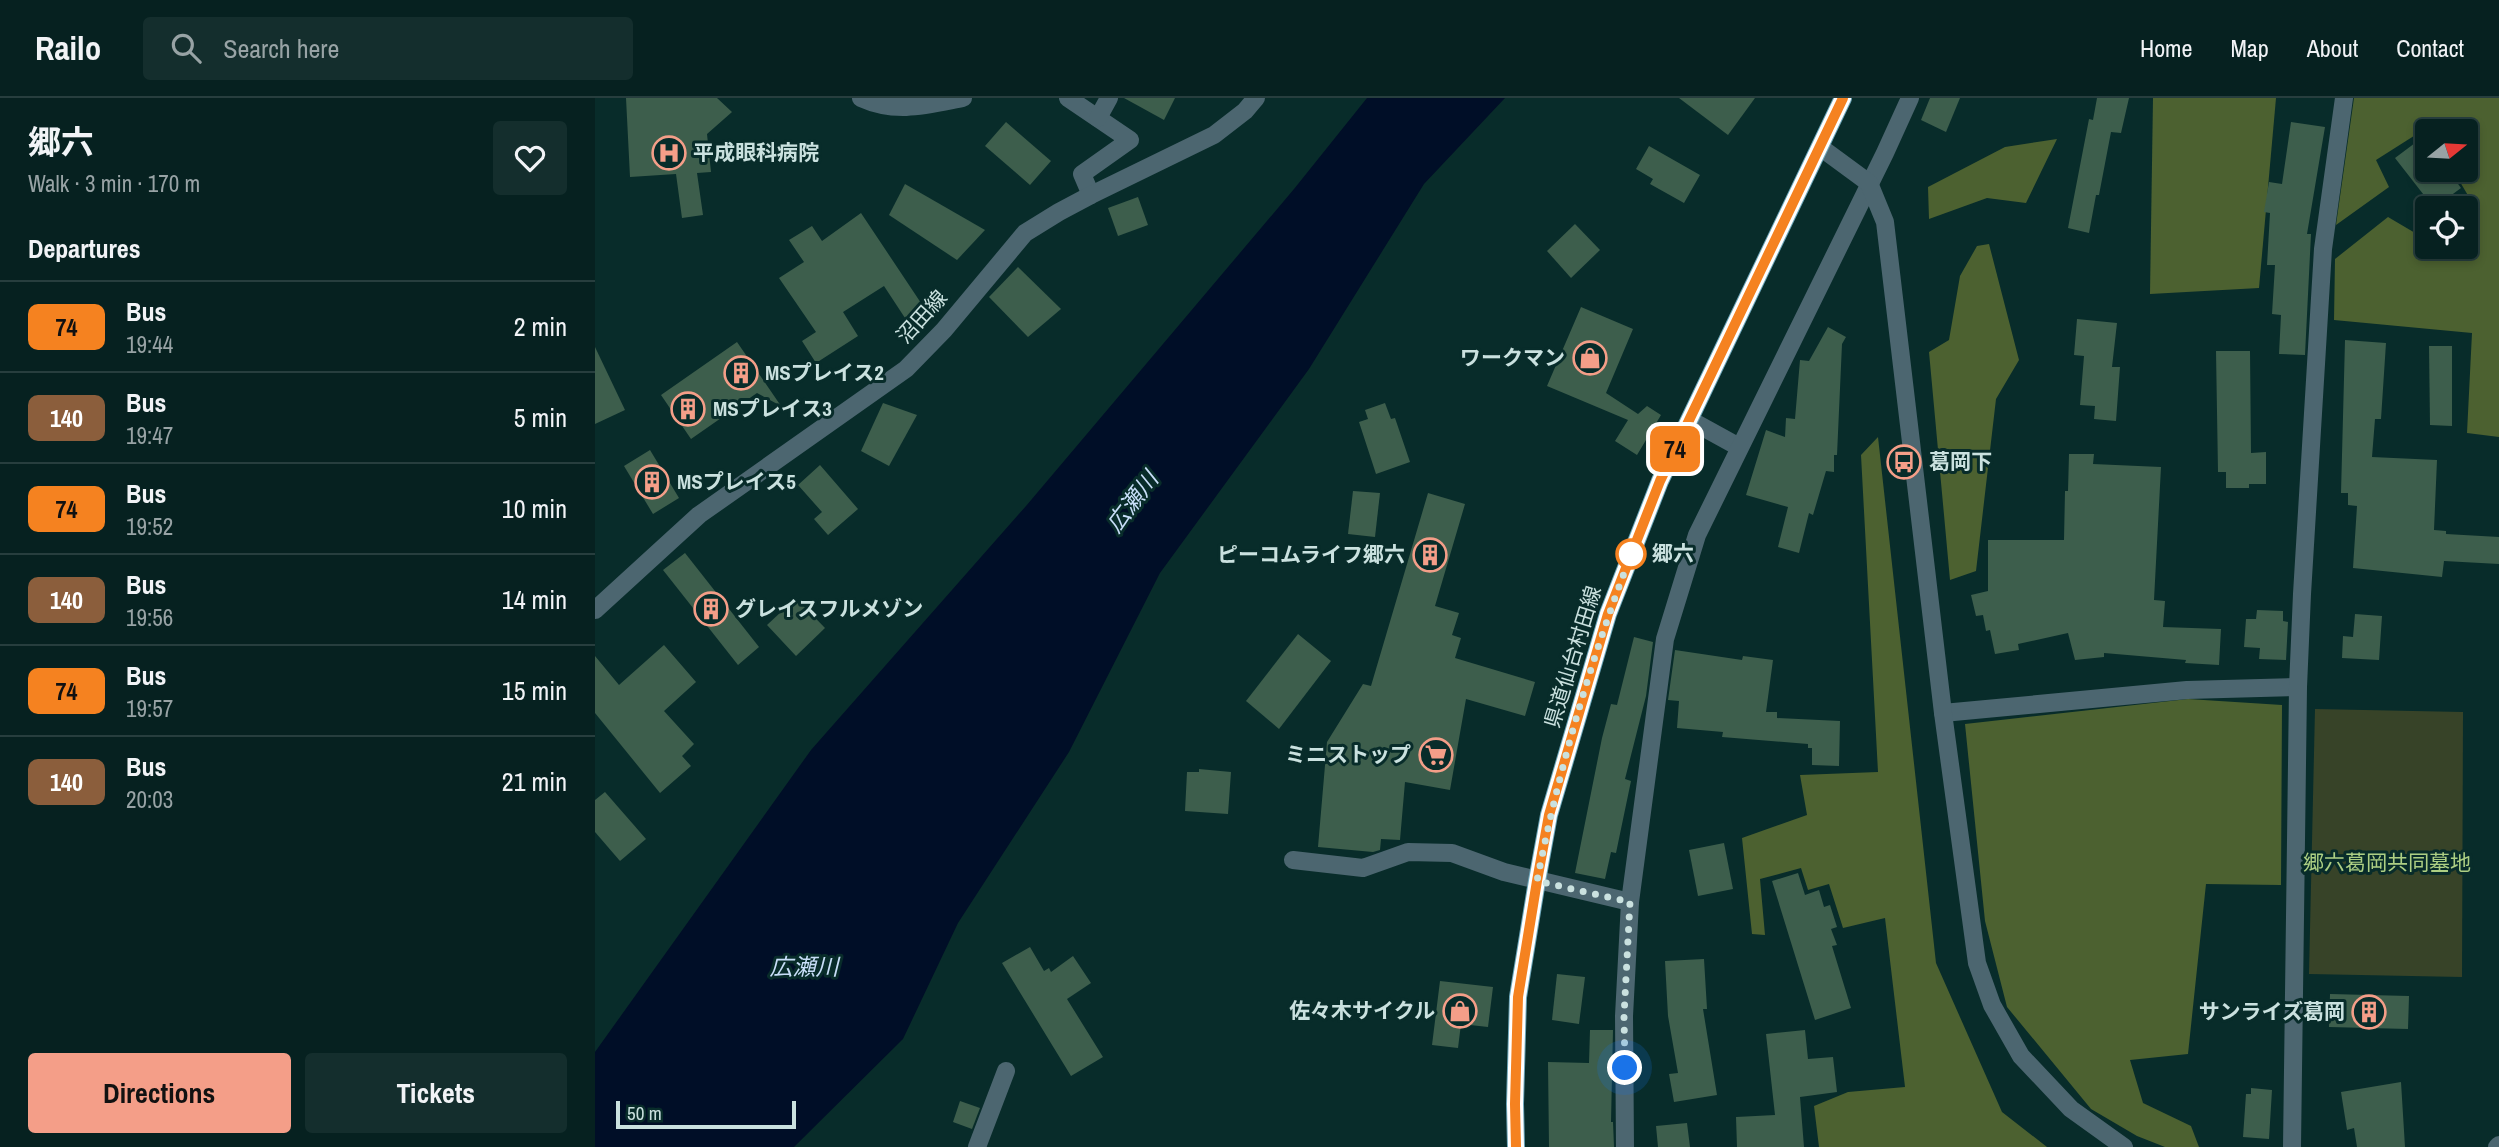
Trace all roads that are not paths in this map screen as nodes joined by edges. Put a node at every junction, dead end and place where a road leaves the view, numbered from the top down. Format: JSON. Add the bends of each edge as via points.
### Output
{"nodes":[{"id":1,"x":861,"y":98,"type":"edge"},
{"id":2,"x":963,"y":98,"type":"edge"},
{"id":3,"x":1068,"y":98,"type":"edge"},
{"id":4,"x":1109,"y":98,"type":"edge"},
{"id":5,"x":1256,"y":98,"type":"edge"},
{"id":6,"x":1843,"y":98,"type":"edge"},
{"id":7,"x":1910,"y":98,"type":"edge"},
{"id":8,"x":2344,"y":98,"type":"edge"},
{"id":9,"x":1098,"y":118,"type":"junction"},
{"id":10,"x":1820,"y":146,"type":"junction"},
{"id":11,"x":1869,"y":183,"type":"junction"},
{"id":12,"x":1091,"y":195,"type":"junction"},
{"id":13,"x":1690,"y":419,"type":"junction"},
{"id":14,"x":1739,"y":447,"type":"junction"},
{"id":15,"x":595,"y":610,"type":"edge"},
{"id":16,"x":2298,"y":687,"type":"junction"},
{"id":17,"x":1943,"y":713,"type":"junction"},
{"id":18,"x":1293,"y":860,"type":"dead end"},
{"id":19,"x":1537,"y":881,"type":"junction"},
{"id":20,"x":1630,"y":902,"type":"junction"},
{"id":21,"x":1006,"y":1071,"type":"dead end"},
{"id":22,"x":977,"y":1147,"type":"edge"},
{"id":23,"x":1516,"y":1147,"type":"edge"},
{"id":24,"x":1625,"y":1147,"type":"edge"},
{"id":25,"x":2124,"y":1147,"type":"edge"},
{"id":26,"x":2292,"y":1147,"type":"edge"}],
"edges":[{"from":1,"to":2,"type":"street","via":[[900,109]]},
{"from":3,"to":9,"type":"street"},
{"from":4,"to":9,"type":"street"},
{"from":5,"to":12,"type":"street","name":"沼田線","via":[[1214,135]]},
{"from":6,"to":10,"type":"main road","name":"県道仙台村田線"},
{"from":7,"to":11,"type":"street"},
{"from":8,"to":16,"type":"street","via":[[2323,249]]},
{"from":9,"to":12,"type":"street","via":[[1130,140],[1082,174]]},
{"from":10,"to":11,"type":"street"},
{"from":10,"to":13,"type":"main road","name":"県道仙台村田線"},
{"from":11,"to":14,"type":"street"},
{"from":11,"to":17,"type":"street","via":[[1885,222]]},
{"from":12,"to":15,"type":"street","name":"沼田線","via":[[1025,233],[906,369],[699,515]]},
{"from":13,"to":14,"type":"street"},
{"from":13,"to":19,"type":"main road","name":"県道仙台村田線","via":[[1660,481],[1608,614],[1549,815]]},
{"from":14,"to":20,"type":"street","via":[[1697,535],[1665,639]]},
{"from":16,"to":17,"type":"street","via":[[2187,690]]},
{"from":16,"to":26,"type":"street"},
{"from":17,"to":25,"type":"street","via":[[1977,963],[1993,1005],[2021,1056],[2070,1109]]},
{"from":18,"to":19,"type":"street","via":[[1363,868],[1408,852],[1452,853]]},
{"from":19,"to":20,"type":"street"},
{"from":19,"to":23,"type":"main road","name":"県道仙台村田線","via":[[1518,997]]},
{"from":20,"to":24,"type":"street","via":[[1624,1016]]},
{"from":21,"to":22,"type":"street"}]}
